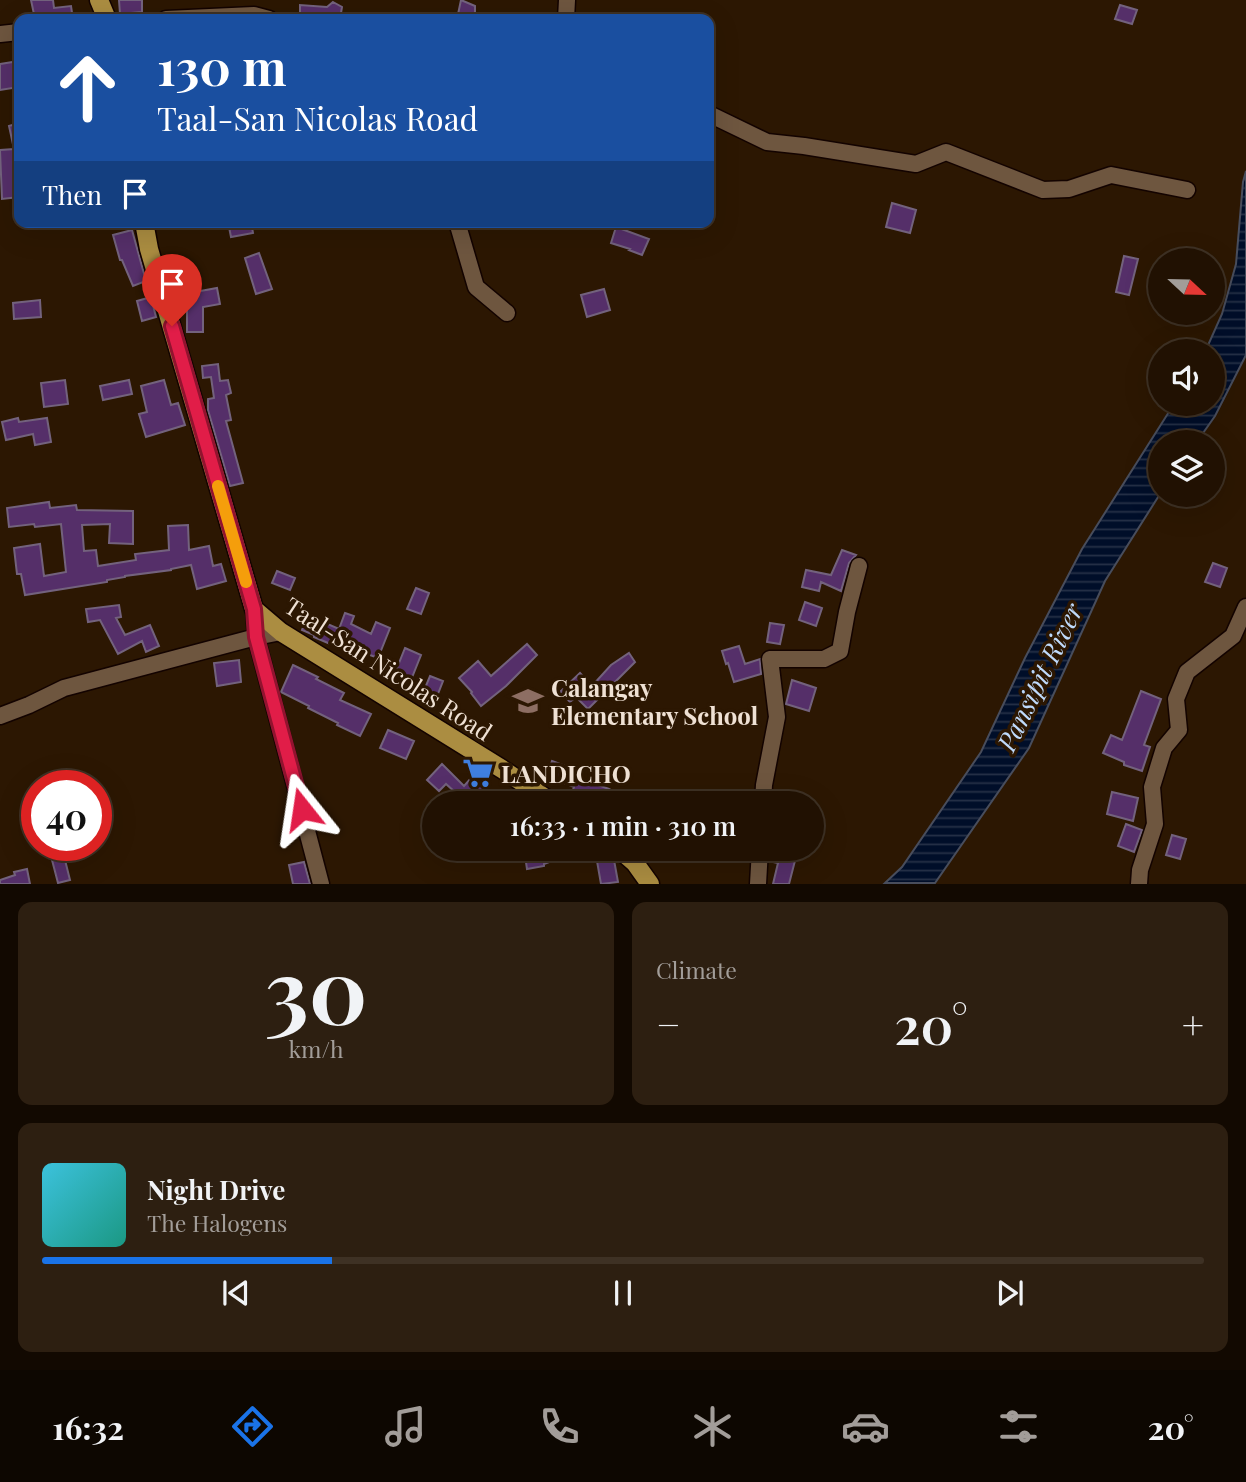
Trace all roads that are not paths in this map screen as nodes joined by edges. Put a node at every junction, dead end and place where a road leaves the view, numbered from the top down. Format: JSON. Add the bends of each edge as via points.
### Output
{"nodes":[{"id":1,"x":714,"y":116,"type":"edge"},
{"id":2,"x":1187,"y":190,"type":"dead end"},
{"id":3,"x":145,"y":228,"type":"edge"},
{"id":4,"x":459,"y":228,"type":"edge"},
{"id":5,"x":507,"y":313,"type":"dead end"},
{"id":6,"x":859,"y":566,"type":"dead end"},
{"id":7,"x":1246,"y":607,"type":"edge"},
{"id":8,"x":254,"y":609,"type":"junction"},
{"id":9,"x":281,"y":632,"type":"junction"},
{"id":10,"x":256,"y":637,"type":"junction"},
{"id":11,"x":0,"y":716,"type":"edge"},
{"id":12,"x":536,"y":791,"type":"edge"},
{"id":13,"x":764,"y":791,"type":"edge"},
{"id":14,"x":633,"y":861,"type":"edge"},
{"id":15,"x":759,"y":861,"type":"edge"},
{"id":16,"x":321,"y":884,"type":"edge"},
{"id":17,"x":650,"y":884,"type":"edge"},
{"id":18,"x":758,"y":884,"type":"edge"},
{"id":19,"x":1139,"y":884,"type":"edge"}],
"edges":[{"from":1,"to":2,"type":"street","via":[[767,142],[916,164],[946,152],[1043,190],[1069,189],[1111,175]]},
{"from":3,"to":8,"type":"main road","name":"Taal-San Nicolas Road"},
{"from":4,"to":5,"type":"street","via":[[476,287]]},
{"from":6,"to":13,"type":"street","via":[[840,651],[824,659],[770,659],[777,717]]},
{"from":7,"to":19,"type":"street","via":[[1233,636],[1187,672],[1176,699],[1179,730],[1164,748],[1152,787],[1155,824]]},
{"from":8,"to":9,"type":"main road","name":"Taal-San Nicolas Road"},
{"from":8,"to":10,"type":"street"},
{"from":9,"to":10,"type":"street"},
{"from":9,"to":12,"type":"main road","name":"Taal-San Nicolas Road"},
{"from":10,"to":11,"type":"street","via":[[64,688]]},
{"from":10,"to":16,"type":"street"},
{"from":14,"to":17,"type":"main road"},
{"from":15,"to":18,"type":"street"}]}
